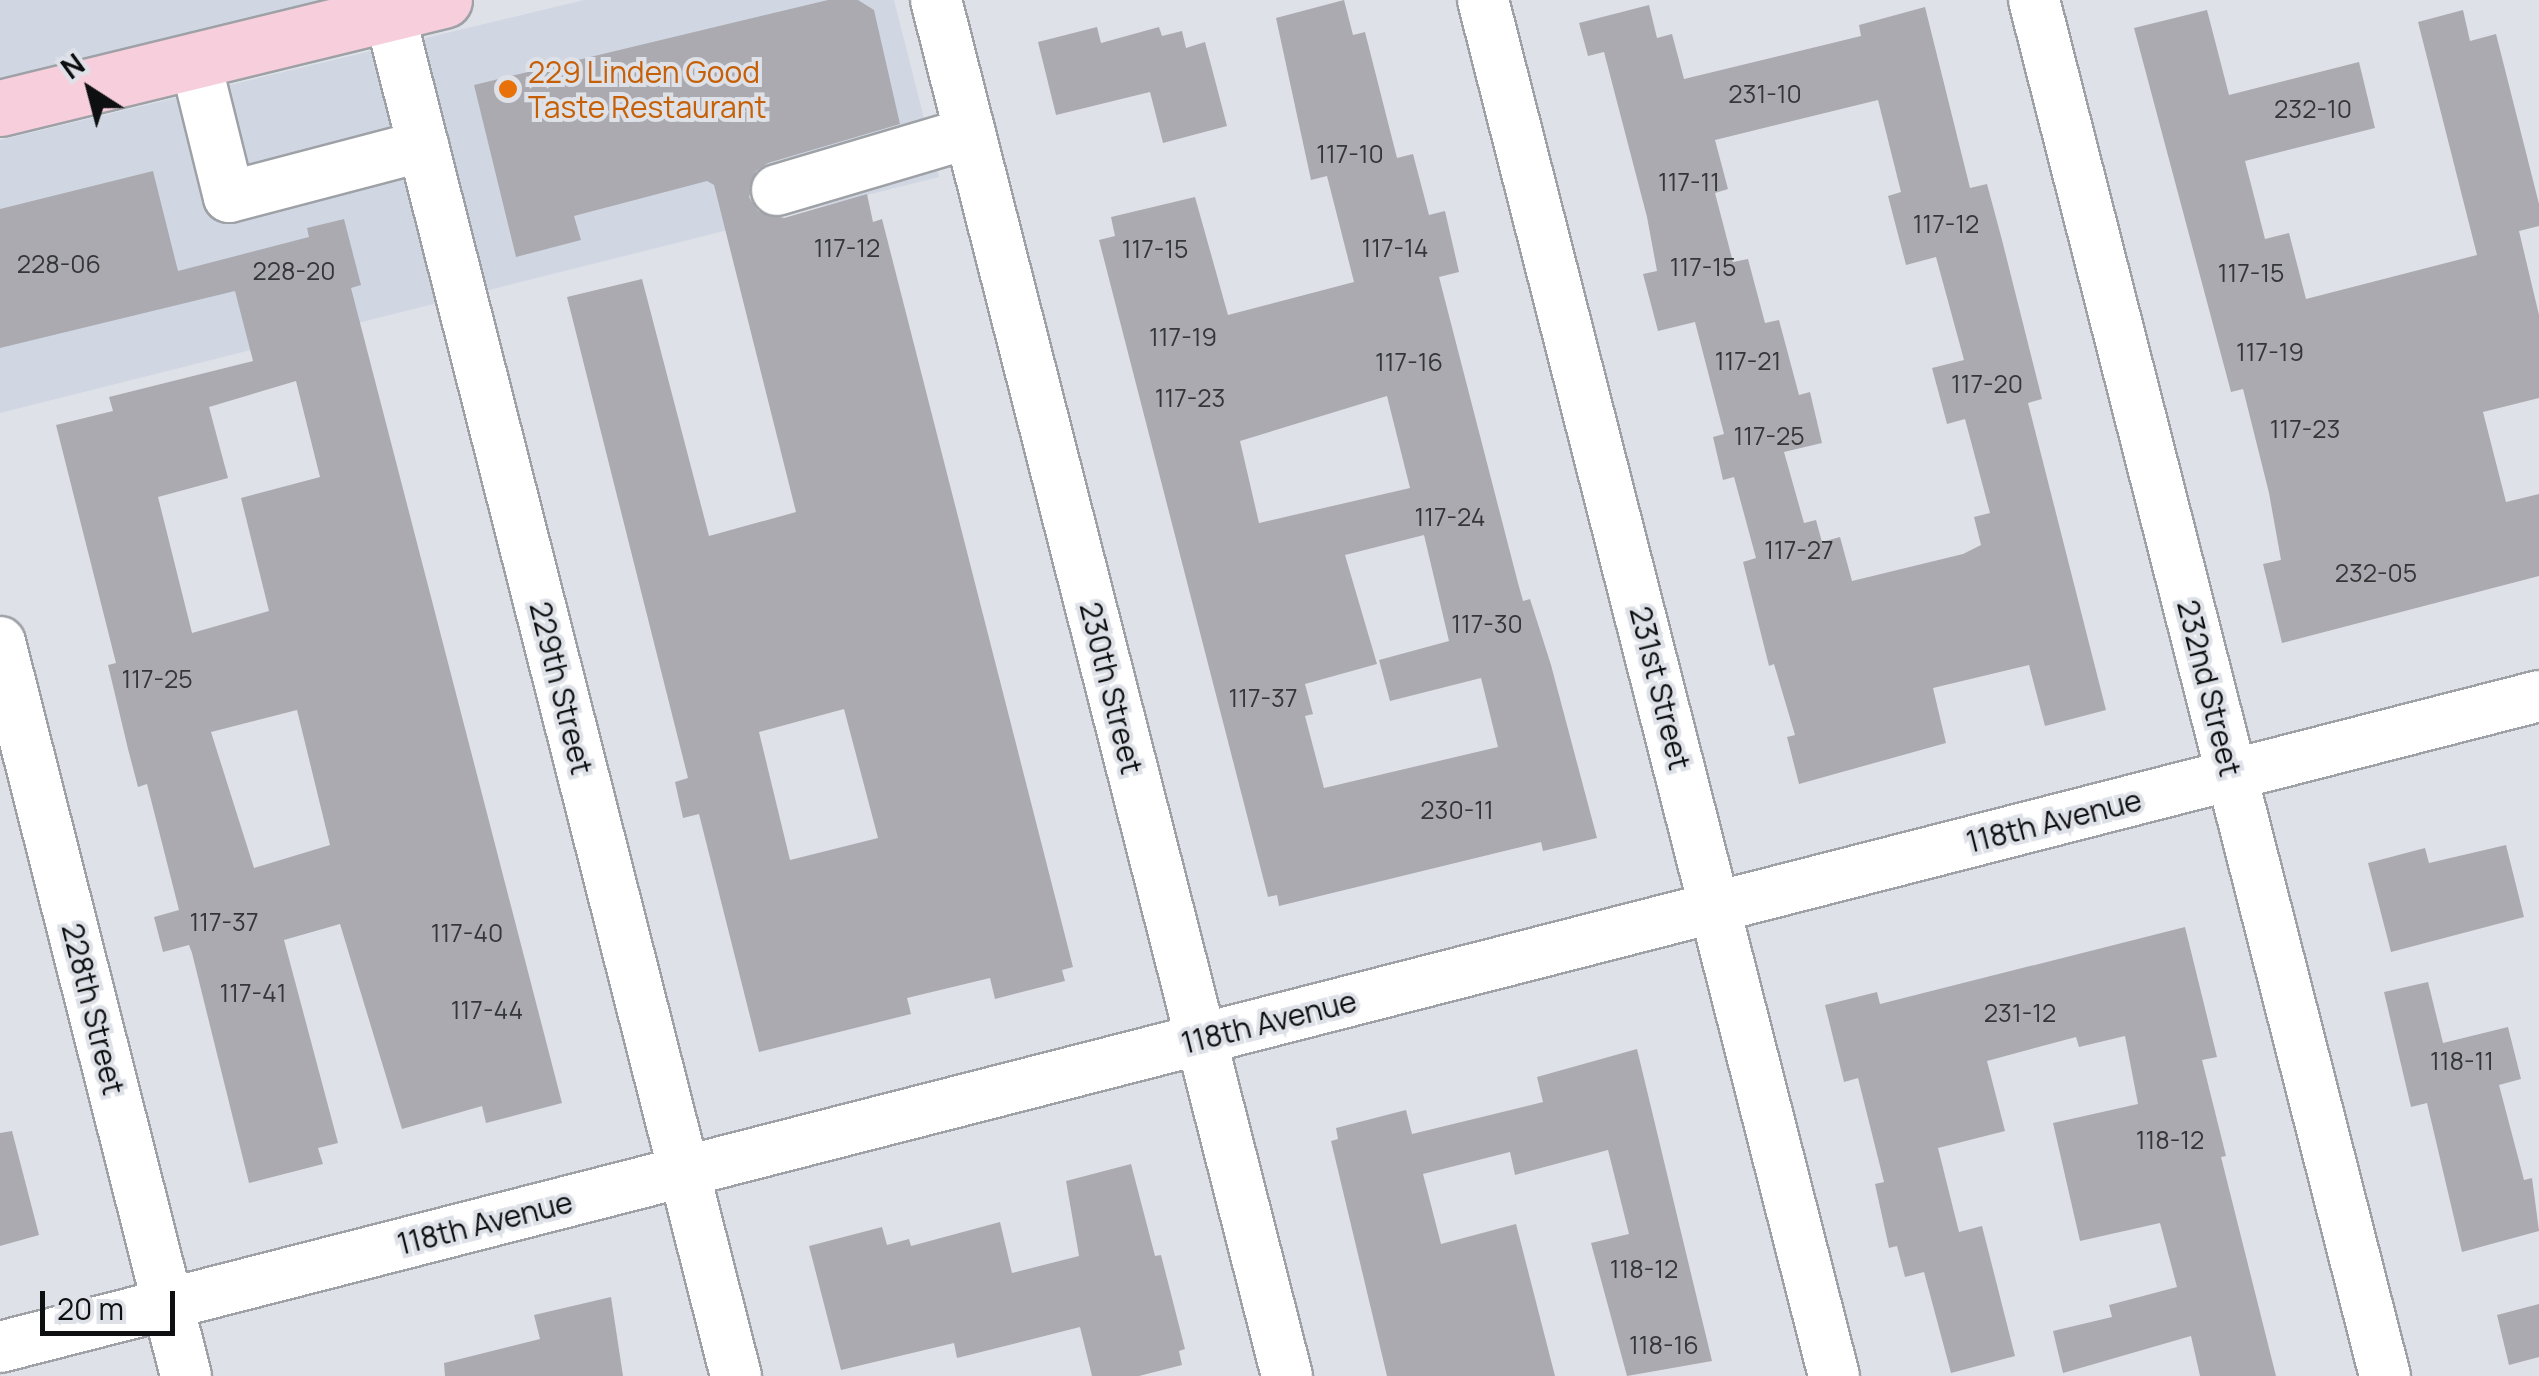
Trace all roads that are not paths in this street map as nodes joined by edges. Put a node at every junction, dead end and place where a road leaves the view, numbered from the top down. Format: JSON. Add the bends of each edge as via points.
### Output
{"nodes":[{"id":1,"x":444,"y":0,"type":"edge"},
{"id":2,"x":936,"y":0,"type":"edge"},
{"id":3,"x":1483,"y":0,"type":"edge"},
{"id":4,"x":2034,"y":0,"type":"edge"},
{"id":5,"x":388,"y":7,"type":"edge"},
{"id":6,"x":195,"y":60,"type":"junction"},
{"id":7,"x":0,"y":108,"type":"edge"},
{"id":8,"x":970,"y":133,"type":"junction"},
{"id":9,"x":423,"y":146,"type":"junction"},
{"id":10,"x":778,"y":190,"type":"dead end"},
{"id":11,"x":0,"y":642,"type":"edge"},
{"id":12,"x":2539,"y":696,"type":"edge"},
{"id":13,"x":2231,"y":775,"type":"junction"},
{"id":14,"x":1716,"y":908,"type":"junction"},
{"id":15,"x":1202,"y":1039,"type":"junction"},
{"id":16,"x":684,"y":1172,"type":"junction"},
{"id":17,"x":168,"y":1304,"type":"junction"},
{"id":18,"x":0,"y":1347,"type":"edge"},
{"id":19,"x":186,"y":1376,"type":"edge"},
{"id":20,"x":736,"y":1376,"type":"edge"},
{"id":21,"x":1288,"y":1376,"type":"edge"},
{"id":22,"x":1834,"y":1376,"type":"edge"},
{"id":23,"x":2385,"y":1376,"type":"edge"}],
"edges":[{"from":1,"to":5,"type":"main road"},
{"from":2,"to":8,"type":"street","name":"230th Street"},
{"from":3,"to":14,"type":"street","name":"231st Street"},
{"from":4,"to":13,"type":"street","name":"232nd Street"},
{"from":5,"to":6,"type":"main road"},
{"from":5,"to":9,"type":"street","name":"229th Street"},
{"from":6,"to":7,"type":"main road"},
{"from":6,"to":9,"type":"street","via":[[229,197]]},
{"from":8,"to":10,"type":"street"},
{"from":8,"to":15,"type":"street","name":"230th Street"},
{"from":9,"to":16,"type":"street","name":"229th Street"},
{"from":11,"to":17,"type":"street","name":"228th Street"},
{"from":12,"to":13,"type":"street","name":"118th Avenue"},
{"from":13,"to":14,"type":"street","name":"118th Avenue"},
{"from":13,"to":23,"type":"street","name":"232nd Street"},
{"from":14,"to":15,"type":"street","name":"118th Avenue"},
{"from":14,"to":22,"type":"street","name":"231st Street"},
{"from":15,"to":16,"type":"street","name":"118th Avenue"},
{"from":15,"to":21,"type":"street","name":"230th Street"},
{"from":16,"to":17,"type":"street","name":"118th Avenue"},
{"from":16,"to":20,"type":"street","name":"229th Street"},
{"from":17,"to":18,"type":"street","name":"118th Avenue"},
{"from":17,"to":19,"type":"street","name":"228th Street"}]}
